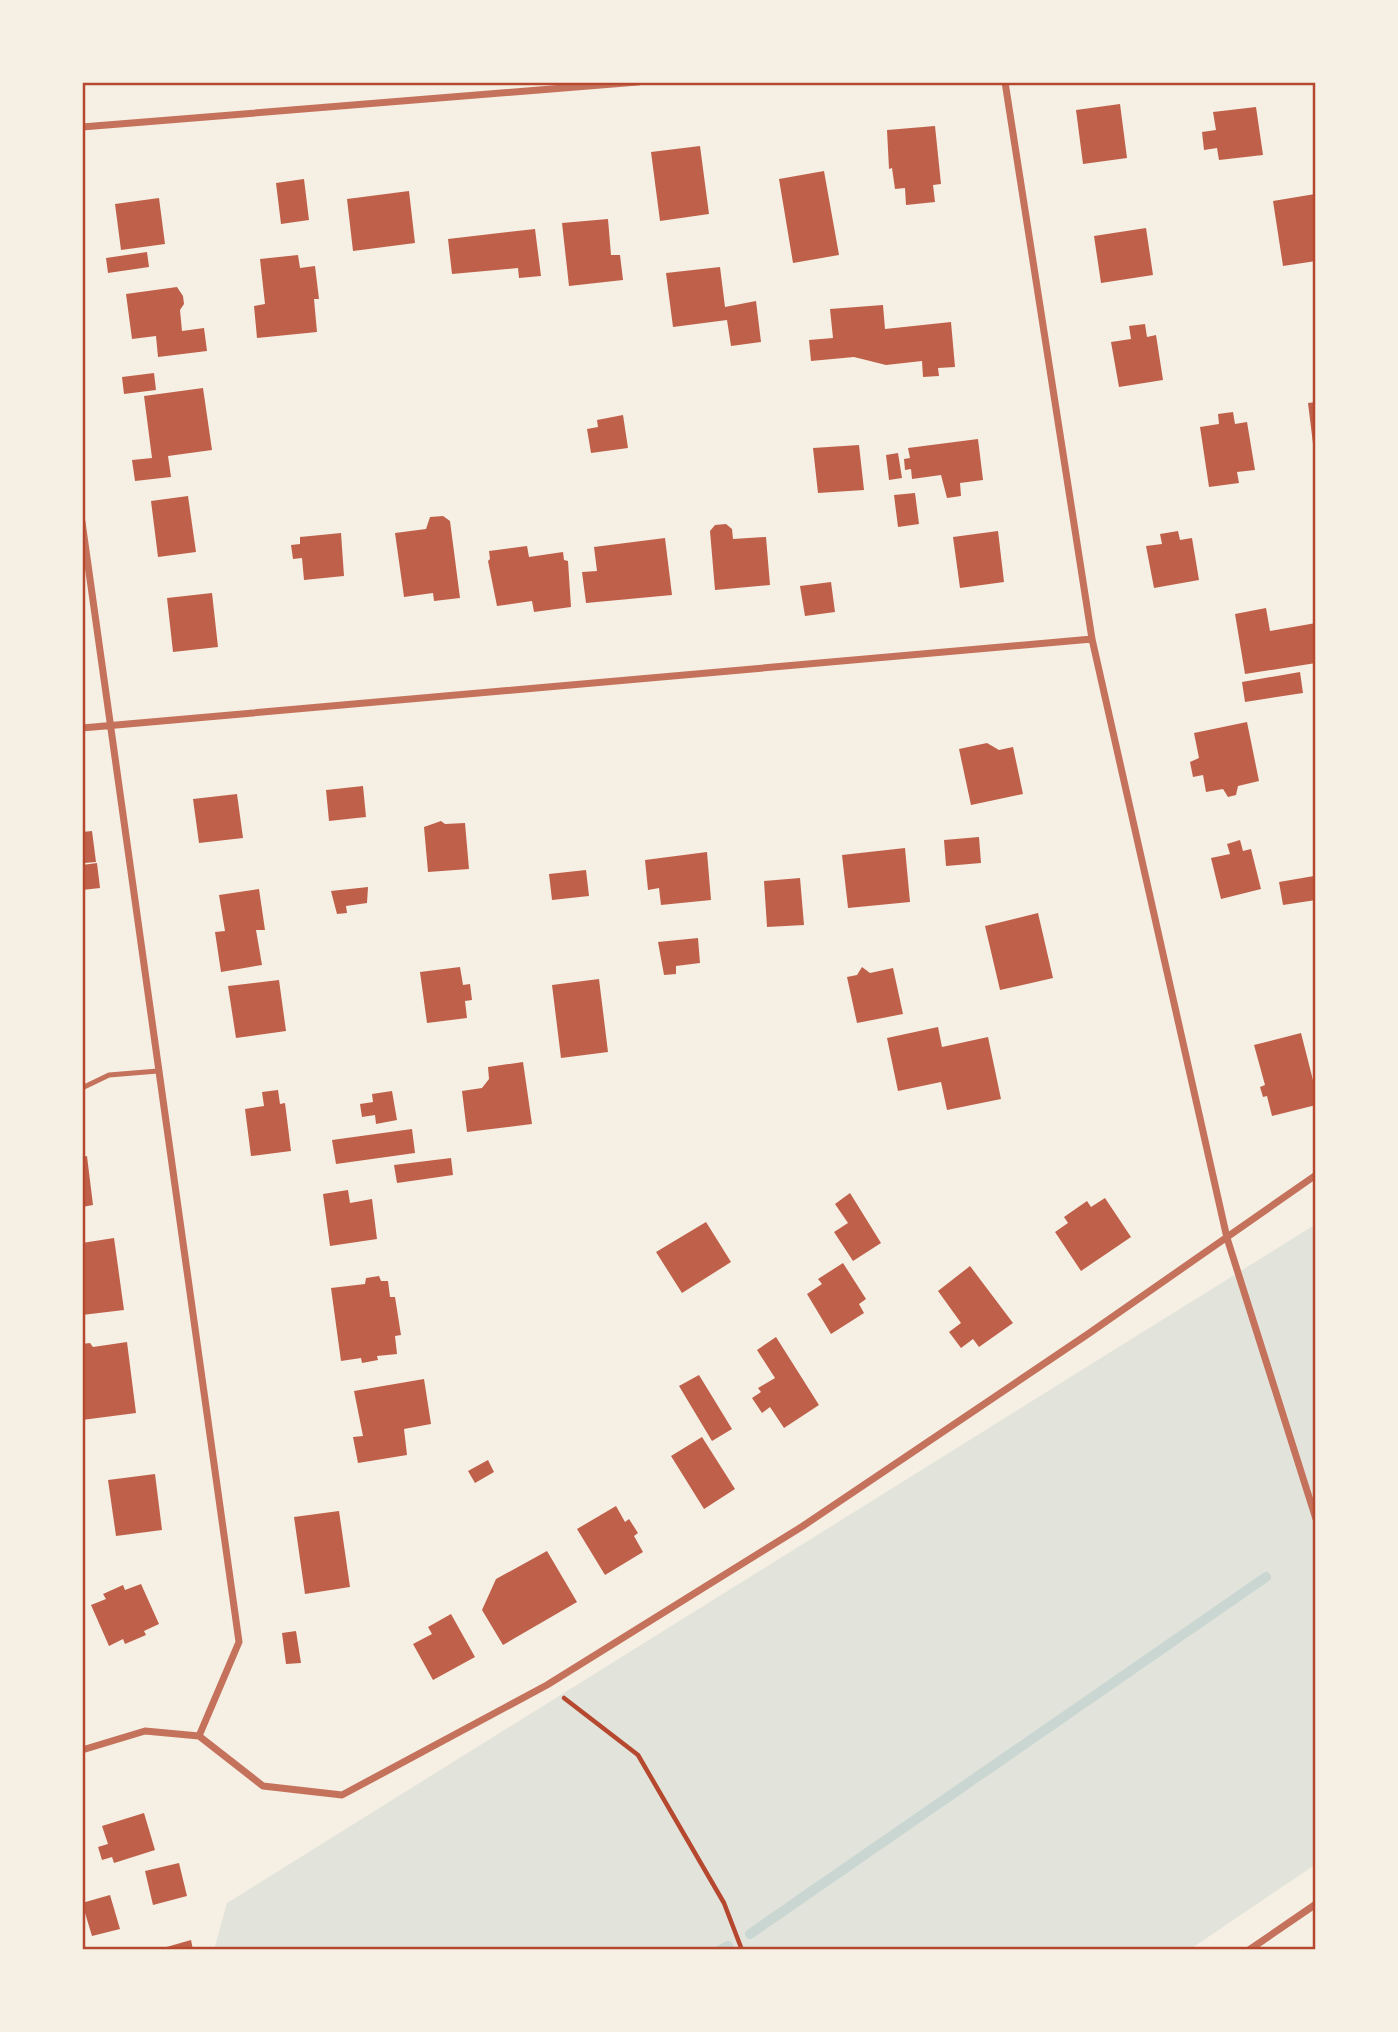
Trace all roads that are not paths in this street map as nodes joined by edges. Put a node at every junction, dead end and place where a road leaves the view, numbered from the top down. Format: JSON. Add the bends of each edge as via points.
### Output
{"nodes":[{"id":1,"x":638,"y":82,"type":"edge"},
{"id":2,"x":1005,"y":82,"type":"edge"},
{"id":3,"x":82,"y":127,"type":"edge"},
{"id":4,"x":82,"y":522,"type":"edge"},
{"id":5,"x":1092,"y":639,"type":"junction"},
{"id":6,"x":109,"y":726,"type":"junction"},
{"id":7,"x":82,"y":728,"type":"edge"},
{"id":8,"x":158,"y":1072,"type":"junction"},
{"id":9,"x":82,"y":1088,"type":"edge"},
{"id":10,"x":1316,"y":1175,"type":"edge"},
{"id":11,"x":1227,"y":1238,"type":"junction"},
{"id":12,"x":1316,"y":1519,"type":"edge"},
{"id":13,"x":199,"y":1736,"type":"junction"},
{"id":14,"x":82,"y":1750,"type":"edge"},
{"id":15,"x":1316,"y":1904,"type":"edge"},
{"id":16,"x":1249,"y":1950,"type":"edge"}],
"edges":[{"from":1,"to":3,"type":"street"},
{"from":2,"to":5,"type":"street"},
{"from":4,"to":6,"type":"street"},
{"from":5,"to":6,"type":"street"},
{"from":5,"to":11,"type":"street"},
{"from":6,"to":7,"type":"street"},
{"from":6,"to":8,"type":"street"},
{"from":8,"to":9,"type":"lane","via":[[108,1075]]},
{"from":8,"to":13,"type":"street","via":[[239,1643]]},
{"from":10,"to":11,"type":"street"},
{"from":11,"to":12,"type":"street"},
{"from":11,"to":13,"type":"street","via":[[803,1526],[547,1685],[342,1796],[263,1786]]},
{"from":13,"to":14,"type":"street","via":[[145,1731]]},
{"from":15,"to":16,"type":"street"}]}
